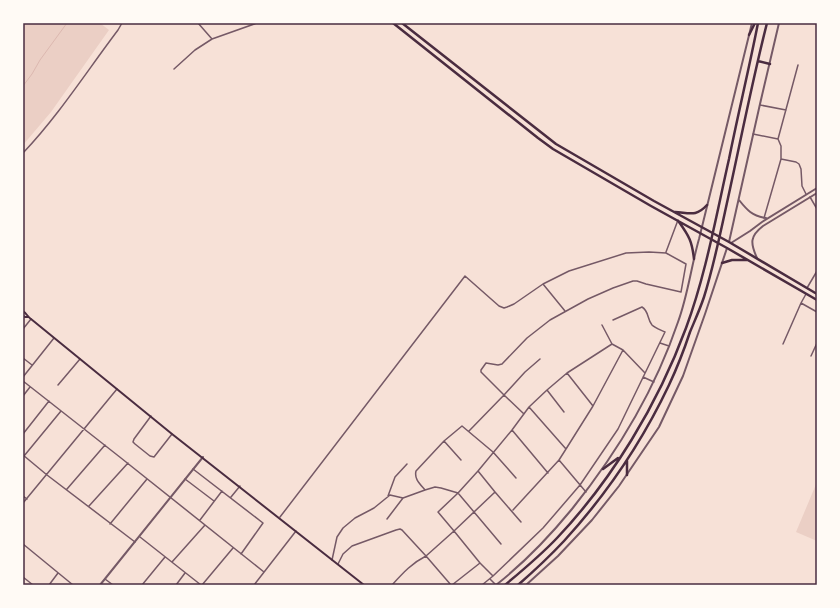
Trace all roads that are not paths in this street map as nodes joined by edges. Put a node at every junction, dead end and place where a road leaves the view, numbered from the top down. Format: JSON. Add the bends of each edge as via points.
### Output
{"nodes":[{"id":1,"x":122,"y":23,"type":"edge"},
{"id":2,"x":198,"y":23,"type":"edge"},
{"id":3,"x":257,"y":23,"type":"edge"},
{"id":4,"x":393,"y":23,"type":"edge"},
{"id":5,"x":402,"y":23,"type":"edge"},
{"id":6,"x":752,"y":23,"type":"edge"},
{"id":7,"x":755,"y":23,"type":"edge"},
{"id":8,"x":758,"y":23,"type":"edge"},
{"id":9,"x":767,"y":23,"type":"edge"},
{"id":10,"x":779,"y":23,"type":"edge"},
{"id":11,"x":749,"y":35,"type":"junction"},
{"id":12,"x":212,"y":39,"type":"junction"},
{"id":13,"x":758,"y":60,"type":"junction"},
{"id":14,"x":770,"y":64,"type":"junction"},
{"id":15,"x":798,"y":65,"type":"dead end"},
{"id":16,"x":174,"y":69,"type":"dead end"},
{"id":17,"x":760,"y":104,"type":"junction"},
{"id":18,"x":786,"y":110,"type":"junction"},
{"id":19,"x":753,"y":134,"type":"junction"},
{"id":20,"x":778,"y":139,"type":"junction"},
{"id":21,"x":23,"y":153,"type":"edge"},
{"id":22,"x":781,"y":159,"type":"junction"},
{"id":23,"x":817,"y":188,"type":"edge"},
{"id":24,"x":817,"y":193,"type":"edge"},
{"id":25,"x":807,"y":194,"type":"junction"},
{"id":26,"x":810,"y":197,"type":"junction"},
{"id":27,"x":739,"y":200,"type":"junction"},
{"id":28,"x":707,"y":206,"type":"junction"},
{"id":29,"x":817,"y":209,"type":"edge"},
{"id":30,"x":673,"y":211,"type":"junction"},
{"id":31,"x":766,"y":218,"type":"junction"},
{"id":32,"x":678,"y":220,"type":"junction"},
{"id":33,"x":702,"y":227,"type":"junction"},
{"id":34,"x":700,"y":233,"type":"junction"},
{"id":35,"x":730,"y":242,"type":"junction"},
{"id":36,"x":727,"y":248,"type":"junction"},
{"id":37,"x":666,"y":253,"type":"junction"},
{"id":38,"x":694,"y":259,"type":"junction"},
{"id":39,"x":757,"y":259,"type":"junction"},
{"id":40,"x":749,"y":260,"type":"junction"},
{"id":41,"x":722,"y":263,"type":"junction"},
{"id":42,"x":817,"y":271,"type":"edge"},
{"id":43,"x":543,"y":284,"type":"junction"},
{"id":44,"x":807,"y":288,"type":"junction"},
{"id":45,"x":816,"y":293,"type":"edge"},
{"id":46,"x":806,"y":294,"type":"junction"},
{"id":47,"x":817,"y":300,"type":"edge"},
{"id":48,"x":801,"y":303,"type":"junction"},
{"id":49,"x":23,"y":311,"type":"edge"},
{"id":50,"x":565,"y":311,"type":"junction"},
{"id":51,"x":817,"y":312,"type":"edge"},
{"id":52,"x":23,"y":316,"type":"edge"},
{"id":53,"x":30,"y":318,"type":"junction"},
{"id":54,"x":613,"y":320,"type":"dead end"},
{"id":55,"x":602,"y":325,"type":"dead end"},
{"id":56,"x":23,"y":329,"type":"edge"},
{"id":57,"x":54,"y":338,"type":"junction"},
{"id":58,"x":660,"y":343,"type":"junction"},
{"id":59,"x":817,"y":343,"type":"edge"},
{"id":60,"x":612,"y":344,"type":"junction"},
{"id":61,"x":783,"y":344,"type":"dead end"},
{"id":62,"x":669,"y":346,"type":"junction"},
{"id":63,"x":623,"y":350,"type":"junction"},
{"id":64,"x":811,"y":356,"type":"dead end"},
{"id":65,"x":23,"y":358,"type":"edge"},
{"id":66,"x":80,"y":359,"type":"junction"},
{"id":67,"x":540,"y":360,"type":"dead end"},
{"id":68,"x":32,"y":365,"type":"junction"},
{"id":69,"x":567,"y":373,"type":"junction"},
{"id":70,"x":645,"y":373,"type":"junction"},
{"id":71,"x":23,"y":377,"type":"edge"},
{"id":72,"x":643,"y":377,"type":"junction"},
{"id":73,"x":23,"y":381,"type":"edge"},
{"id":74,"x":654,"y":382,"type":"junction"},
{"id":75,"x":58,"y":385,"type":"dead end"},
{"id":76,"x":30,"y":387,"type":"junction"},
{"id":77,"x":117,"y":389,"type":"junction"},
{"id":78,"x":547,"y":390,"type":"junction"},
{"id":79,"x":504,"y":395,"type":"junction"},
{"id":80,"x":23,"y":396,"type":"edge"},
{"id":81,"x":49,"y":402,"type":"junction"},
{"id":82,"x":593,"y":406,"type":"junction"},
{"id":83,"x":529,"y":407,"type":"junction"},
{"id":84,"x":62,"y":411,"type":"junction"},
{"id":85,"x":564,"y":412,"type":"dead end"},
{"id":86,"x":524,"y":414,"type":"junction"},
{"id":87,"x":152,"y":416,"type":"junction"},
{"id":88,"x":85,"y":429,"type":"junction"},
{"id":89,"x":512,"y":430,"type":"junction"},
{"id":90,"x":469,"y":431,"type":"junction"},
{"id":91,"x":23,"y":434,"type":"edge"},
{"id":92,"x":172,"y":434,"type":"junction"},
{"id":93,"x":444,"y":441,"type":"junction"},
{"id":94,"x":105,"y":445,"type":"junction"},
{"id":95,"x":566,"y":449,"type":"junction"},
{"id":96,"x":493,"y":452,"type":"junction"},
{"id":97,"x":24,"y":455,"type":"edge"},
{"id":98,"x":621,"y":456,"type":"junction"},
{"id":99,"x":203,"y":457,"type":"junction"},
{"id":100,"x":461,"y":460,"type":"dead end"},
{"id":101,"x":559,"y":460,"type":"junction"},
{"id":102,"x":627,"y":460,"type":"junction"},
{"id":103,"x":128,"y":463,"type":"junction"},
{"id":104,"x":407,"y":464,"type":"dead end"},
{"id":105,"x":193,"y":469,"type":"junction"},
{"id":106,"x":603,"y":469,"type":"junction"},
{"id":107,"x":478,"y":471,"type":"junction"},
{"id":108,"x":548,"y":473,"type":"junction"},
{"id":109,"x":47,"y":475,"type":"junction"},
{"id":110,"x":627,"y":475,"type":"junction"},
{"id":111,"x":516,"y":478,"type":"dead end"},
{"id":112,"x":147,"y":479,"type":"junction"},
{"id":113,"x":185,"y":479,"type":"junction"},
{"id":114,"x":580,"y":485,"type":"junction"},
{"id":115,"x":240,"y":486,"type":"junction"},
{"id":116,"x":66,"y":490,"type":"junction"},
{"id":117,"x":425,"y":490,"type":"junction"},
{"id":118,"x":222,"y":492,"type":"junction"},
{"id":119,"x":495,"y":492,"type":"junction"},
{"id":120,"x":586,"y":492,"type":"junction"},
{"id":121,"x":458,"y":493,"type":"junction"},
{"id":122,"x":23,"y":496,"type":"edge"},
{"id":123,"x":388,"y":496,"type":"junction"},
{"id":124,"x":170,"y":498,"type":"junction"},
{"id":125,"x":230,"y":498,"type":"junction"},
{"id":126,"x":403,"y":498,"type":"junction"},
{"id":127,"x":27,"y":499,"type":"junction"},
{"id":128,"x":214,"y":501,"type":"junction"},
{"id":129,"x":23,"y":503,"type":"edge"},
{"id":130,"x":88,"y":506,"type":"junction"},
{"id":131,"x":512,"y":510,"type":"junction"},
{"id":132,"x":474,"y":512,"type":"junction"},
{"id":133,"x":280,"y":518,"type":"junction"},
{"id":134,"x":387,"y":519,"type":"dead end"},
{"id":135,"x":200,"y":521,"type":"junction"},
{"id":136,"x":521,"y":522,"type":"dead end"},
{"id":137,"x":110,"y":524,"type":"junction"},
{"id":138,"x":205,"y":525,"type":"junction"},
{"id":139,"x":296,"y":531,"type":"junction"},
{"id":140,"x":454,"y":531,"type":"junction"},
{"id":141,"x":139,"y":536,"type":"junction"},
{"id":142,"x":134,"y":542,"type":"junction"},
{"id":143,"x":501,"y":544,"type":"dead end"},
{"id":144,"x":23,"y":545,"type":"edge"},
{"id":145,"x":233,"y":548,"type":"junction"},
{"id":146,"x":241,"y":554,"type":"junction"},
{"id":147,"x":426,"y":556,"type":"junction"},
{"id":148,"x":165,"y":557,"type":"junction"},
{"id":149,"x":332,"y":560,"type":"junction"},
{"id":150,"x":172,"y":562,"type":"junction"},
{"id":151,"x":480,"y":563,"type":"junction"},
{"id":152,"x":338,"y":564,"type":"junction"},
{"id":153,"x":264,"y":572,"type":"junction"},
{"id":154,"x":58,"y":573,"type":"junction"},
{"id":155,"x":186,"y":573,"type":"junction"},
{"id":156,"x":493,"y":576,"type":"junction"},
{"id":157,"x":23,"y":577,"type":"edge"},
{"id":158,"x":25,"y":579,"type":"junction"},
{"id":159,"x":105,"y":579,"type":"junction"},
{"id":160,"x":490,"y":579,"type":"junction"},
{"id":161,"x":23,"y":582,"type":"edge"},
{"id":162,"x":33,"y":585,"type":"edge"},
{"id":163,"x":49,"y":585,"type":"edge"},
{"id":164,"x":73,"y":585,"type":"edge"},
{"id":165,"x":100,"y":585,"type":"edge"},
{"id":166,"x":113,"y":585,"type":"edge"},
{"id":167,"x":142,"y":585,"type":"edge"},
{"id":168,"x":176,"y":585,"type":"edge"},
{"id":169,"x":202,"y":585,"type":"edge"},
{"id":170,"x":254,"y":585,"type":"edge"},
{"id":171,"x":364,"y":585,"type":"edge"},
{"id":172,"x":392,"y":585,"type":"edge"},
{"id":173,"x":452,"y":585,"type":"edge"},
{"id":174,"x":482,"y":585,"type":"edge"},
{"id":175,"x":496,"y":585,"type":"edge"},
{"id":176,"x":505,"y":585,"type":"edge"},
{"id":177,"x":518,"y":585,"type":"edge"},
{"id":178,"x":526,"y":585,"type":"edge"}],
"edges":[{"from":1,"to":21,"type":"street","via":[[64,104]]},
{"from":2,"to":12,"type":"street"},
{"from":3,"to":12,"type":"street"},
{"from":4,"to":32,"type":"main road","via":[[542,141]]},
{"from":5,"to":30,"type":"main road","via":[[556,144]]},
{"from":6,"to":11,"type":"street"},
{"from":7,"to":11,"type":"main road"},
{"from":8,"to":98,"type":"main road","via":[[718,211],[696,299],[663,382]]},
{"from":9,"to":13,"type":"main road"},
{"from":10,"to":14,"type":"street"},
{"from":11,"to":28,"type":"street"},
{"from":12,"to":16,"type":"street"},
{"from":13,"to":14,"type":"main road"},
{"from":13,"to":102,"type":"main road","via":[[704,297],[669,385]]},
{"from":14,"to":17,"type":"street"},
{"from":15,"to":18,"type":"street"},
{"from":17,"to":18,"type":"street"},
{"from":17,"to":19,"type":"street"},
{"from":18,"to":20,"type":"street"},
{"from":19,"to":20,"type":"street"},
{"from":19,"to":27,"type":"street"},
{"from":20,"to":22,"type":"street"},
{"from":22,"to":25,"type":"street","via":[[799,164],[802,186]]},
{"from":22,"to":31,"type":"street"},
{"from":23,"to":25,"type":"street"},
{"from":24,"to":26,"type":"street"},
{"from":25,"to":31,"type":"street"},
{"from":26,"to":29,"type":"street"},
{"from":26,"to":39,"type":"street","via":[[756,231],[752,248]]},
{"from":27,"to":31,"type":"street","via":[[751,213]]},
{"from":27,"to":35,"type":"street"},
{"from":28,"to":30,"type":"main road","via":[[701,212],[693,214]]},
{"from":28,"to":33,"type":"street"},
{"from":30,"to":33,"type":"main road"},
{"from":31,"to":35,"type":"street"},
{"from":32,"to":34,"type":"main road"},
{"from":32,"to":37,"type":"street"},
{"from":32,"to":38,"type":"main road","via":[[690,237]]},
{"from":33,"to":34,"type":"street"},
{"from":33,"to":35,"type":"main road"},
{"from":34,"to":36,"type":"main road"},
{"from":34,"to":38,"type":"street"},
{"from":35,"to":39,"type":"main road"},
{"from":36,"to":40,"type":"main road"},
{"from":36,"to":41,"type":"street"},
{"from":37,"to":43,"type":"street","via":[[626,253],[569,271]]},
{"from":37,"to":50,"type":"street","via":[[686,264],[681,292],[633,281],[607,290]]},
{"from":38,"to":62,"type":"street","via":[[686,298]]},
{"from":39,"to":44,"type":"main road"},
{"from":40,"to":41,"type":"main road"},
{"from":40,"to":46,"type":"main road"},
{"from":41,"to":110,"type":"street","via":[[683,376],[659,426]]},
{"from":42,"to":44,"type":"street"},
{"from":43,"to":50,"type":"street"},
{"from":43,"to":133,"type":"street","via":[[504,308],[498,306],[465,276]]},
{"from":44,"to":45,"type":"main road"},
{"from":46,"to":47,"type":"main road"},
{"from":46,"to":48,"type":"street"},
{"from":48,"to":51,"type":"street"},
{"from":48,"to":61,"type":"street"},
{"from":49,"to":53,"type":"main road"},
{"from":50,"to":79,"type":"street","via":[[539,328],[502,364],[485,364],[482,373]]},
{"from":52,"to":53,"type":"main road"},
{"from":53,"to":56,"type":"street"},
{"from":53,"to":57,"type":"main road"},
{"from":54,"to":58,"type":"street","via":[[642,307],[653,325],[665,332]]},
{"from":55,"to":60,"type":"street"},
{"from":57,"to":66,"type":"main road"},
{"from":57,"to":68,"type":"street"},
{"from":58,"to":62,"type":"street"},
{"from":58,"to":70,"type":"street"},
{"from":59,"to":64,"type":"street"},
{"from":60,"to":63,"type":"street"},
{"from":60,"to":69,"type":"street"},
{"from":62,"to":74,"type":"street"},
{"from":63,"to":70,"type":"street"},
{"from":63,"to":82,"type":"street"},
{"from":65,"to":68,"type":"street"},
{"from":66,"to":75,"type":"street"},
{"from":66,"to":77,"type":"main road"},
{"from":67,"to":79,"type":"street"},
{"from":68,"to":71,"type":"street"},
{"from":69,"to":78,"type":"street"},
{"from":69,"to":82,"type":"street"},
{"from":70,"to":72,"type":"street"},
{"from":72,"to":74,"type":"street"},
{"from":72,"to":114,"type":"street","via":[[618,429]]},
{"from":73,"to":76,"type":"street"},
{"from":74,"to":106,"type":"street"},
{"from":76,"to":80,"type":"street"},
{"from":76,"to":81,"type":"street"},
{"from":77,"to":87,"type":"main road"},
{"from":77,"to":88,"type":"street"},
{"from":78,"to":83,"type":"street"},
{"from":78,"to":85,"type":"street"},
{"from":79,"to":86,"type":"street"},
{"from":79,"to":90,"type":"street"},
{"from":81,"to":84,"type":"street"},
{"from":81,"to":91,"type":"street"},
{"from":82,"to":95,"type":"street"},
{"from":83,"to":86,"type":"street"},
{"from":83,"to":95,"type":"street"},
{"from":84,"to":88,"type":"street"},
{"from":84,"to":97,"type":"street"},
{"from":86,"to":89,"type":"street"},
{"from":87,"to":92,"type":"main road"},
{"from":87,"to":92,"type":"street","via":[[134,439],[135,444],[154,457]]},
{"from":88,"to":94,"type":"street"},
{"from":88,"to":109,"type":"street"},
{"from":89,"to":96,"type":"street"},
{"from":89,"to":108,"type":"street"},
{"from":90,"to":93,"type":"street","via":[[462,426]]},
{"from":90,"to":96,"type":"street"},
{"from":92,"to":99,"type":"main road"},
{"from":93,"to":100,"type":"street"},
{"from":93,"to":117,"type":"street","via":[[416,471],[416,478]]},
{"from":94,"to":103,"type":"street"},
{"from":94,"to":116,"type":"street"},
{"from":95,"to":101,"type":"street"},
{"from":96,"to":107,"type":"street"},
{"from":96,"to":111,"type":"street"},
{"from":97,"to":109,"type":"street"},
{"from":98,"to":106,"type":"main road"},
{"from":98,"to":176,"type":"main road","via":[[592,497],[557,537]]},
{"from":99,"to":105,"type":"street"},
{"from":99,"to":115,"type":"main road"},
{"from":101,"to":108,"type":"street"},
{"from":101,"to":114,"type":"street"},
{"from":102,"to":110,"type":"main road"},
{"from":102,"to":177,"type":"main road","via":[[589,512],[563,542]]},
{"from":103,"to":112,"type":"street"},
{"from":103,"to":130,"type":"street"},
{"from":104,"to":123,"type":"street","via":[[396,477]]},
{"from":105,"to":113,"type":"street"},
{"from":105,"to":118,"type":"street"},
{"from":106,"to":120,"type":"street"},
{"from":107,"to":119,"type":"street"},
{"from":107,"to":121,"type":"street"},
{"from":108,"to":131,"type":"street"},
{"from":109,"to":116,"type":"street"},
{"from":109,"to":127,"type":"street"},
{"from":110,"to":178,"type":"street","via":[[589,523]]},
{"from":112,"to":124,"type":"street"},
{"from":112,"to":137,"type":"street"},
{"from":113,"to":124,"type":"street"},
{"from":113,"to":128,"type":"street"},
{"from":114,"to":120,"type":"street"},
{"from":114,"to":156,"type":"street","via":[[543,528]]},
{"from":115,"to":125,"type":"street"},
{"from":115,"to":133,"type":"main road"},
{"from":116,"to":130,"type":"street"},
{"from":117,"to":121,"type":"street","via":[[435,487]]},
{"from":117,"to":126,"type":"street"},
{"from":118,"to":125,"type":"street"},
{"from":118,"to":128,"type":"street"},
{"from":119,"to":131,"type":"street"},
{"from":119,"to":132,"type":"street"},
{"from":120,"to":175,"type":"street","via":[[532,553]]},
{"from":121,"to":132,"type":"street"},
{"from":121,"to":140,"type":"street","via":[[438,512]]},
{"from":122,"to":127,"type":"street"},
{"from":123,"to":126,"type":"street"},
{"from":123,"to":149,"type":"street","via":[[343,528],[337,537]]},
{"from":124,"to":135,"type":"street"},
{"from":124,"to":141,"type":"street"},
{"from":125,"to":146,"type":"street","via":[[263,523]]},
{"from":126,"to":134,"type":"street"},
{"from":127,"to":129,"type":"street"},
{"from":128,"to":135,"type":"street"},
{"from":130,"to":137,"type":"street"},
{"from":131,"to":136,"type":"street"},
{"from":132,"to":140,"type":"street"},
{"from":132,"to":143,"type":"street"},
{"from":133,"to":139,"type":"main road"},
{"from":135,"to":138,"type":"street"},
{"from":137,"to":142,"type":"street"},
{"from":138,"to":145,"type":"street"},
{"from":138,"to":150,"type":"street"},
{"from":139,"to":149,"type":"main road"},
{"from":139,"to":153,"type":"street"},
{"from":140,"to":147,"type":"street"},
{"from":140,"to":151,"type":"street"},
{"from":141,"to":142,"type":"street"},
{"from":141,"to":148,"type":"street"},
{"from":142,"to":159,"type":"street"},
{"from":144,"to":154,"type":"street"},
{"from":145,"to":146,"type":"street"},
{"from":145,"to":169,"type":"street"},
{"from":146,"to":153,"type":"street"},
{"from":147,"to":152,"type":"street","via":[[400,529],[348,548]]},
{"from":147,"to":172,"type":"street","via":[[413,563]]},
{"from":147,"to":173,"type":"street"},
{"from":148,"to":150,"type":"street"},
{"from":148,"to":167,"type":"street"},
{"from":149,"to":152,"type":"main road"},
{"from":150,"to":155,"type":"street"},
{"from":151,"to":156,"type":"street"},
{"from":151,"to":173,"type":"street"},
{"from":152,"to":171,"type":"main road"},
{"from":153,"to":170,"type":"street"},
{"from":154,"to":163,"type":"street"},
{"from":154,"to":164,"type":"street"},
{"from":155,"to":168,"type":"street"},
{"from":155,"to":169,"type":"street"},
{"from":156,"to":160,"type":"street"},
{"from":157,"to":158,"type":"street"},
{"from":158,"to":161,"type":"street"},
{"from":158,"to":162,"type":"street"},
{"from":159,"to":165,"type":"street"},
{"from":159,"to":166,"type":"street"},
{"from":160,"to":174,"type":"street"},
{"from":160,"to":175,"type":"street"}]}
